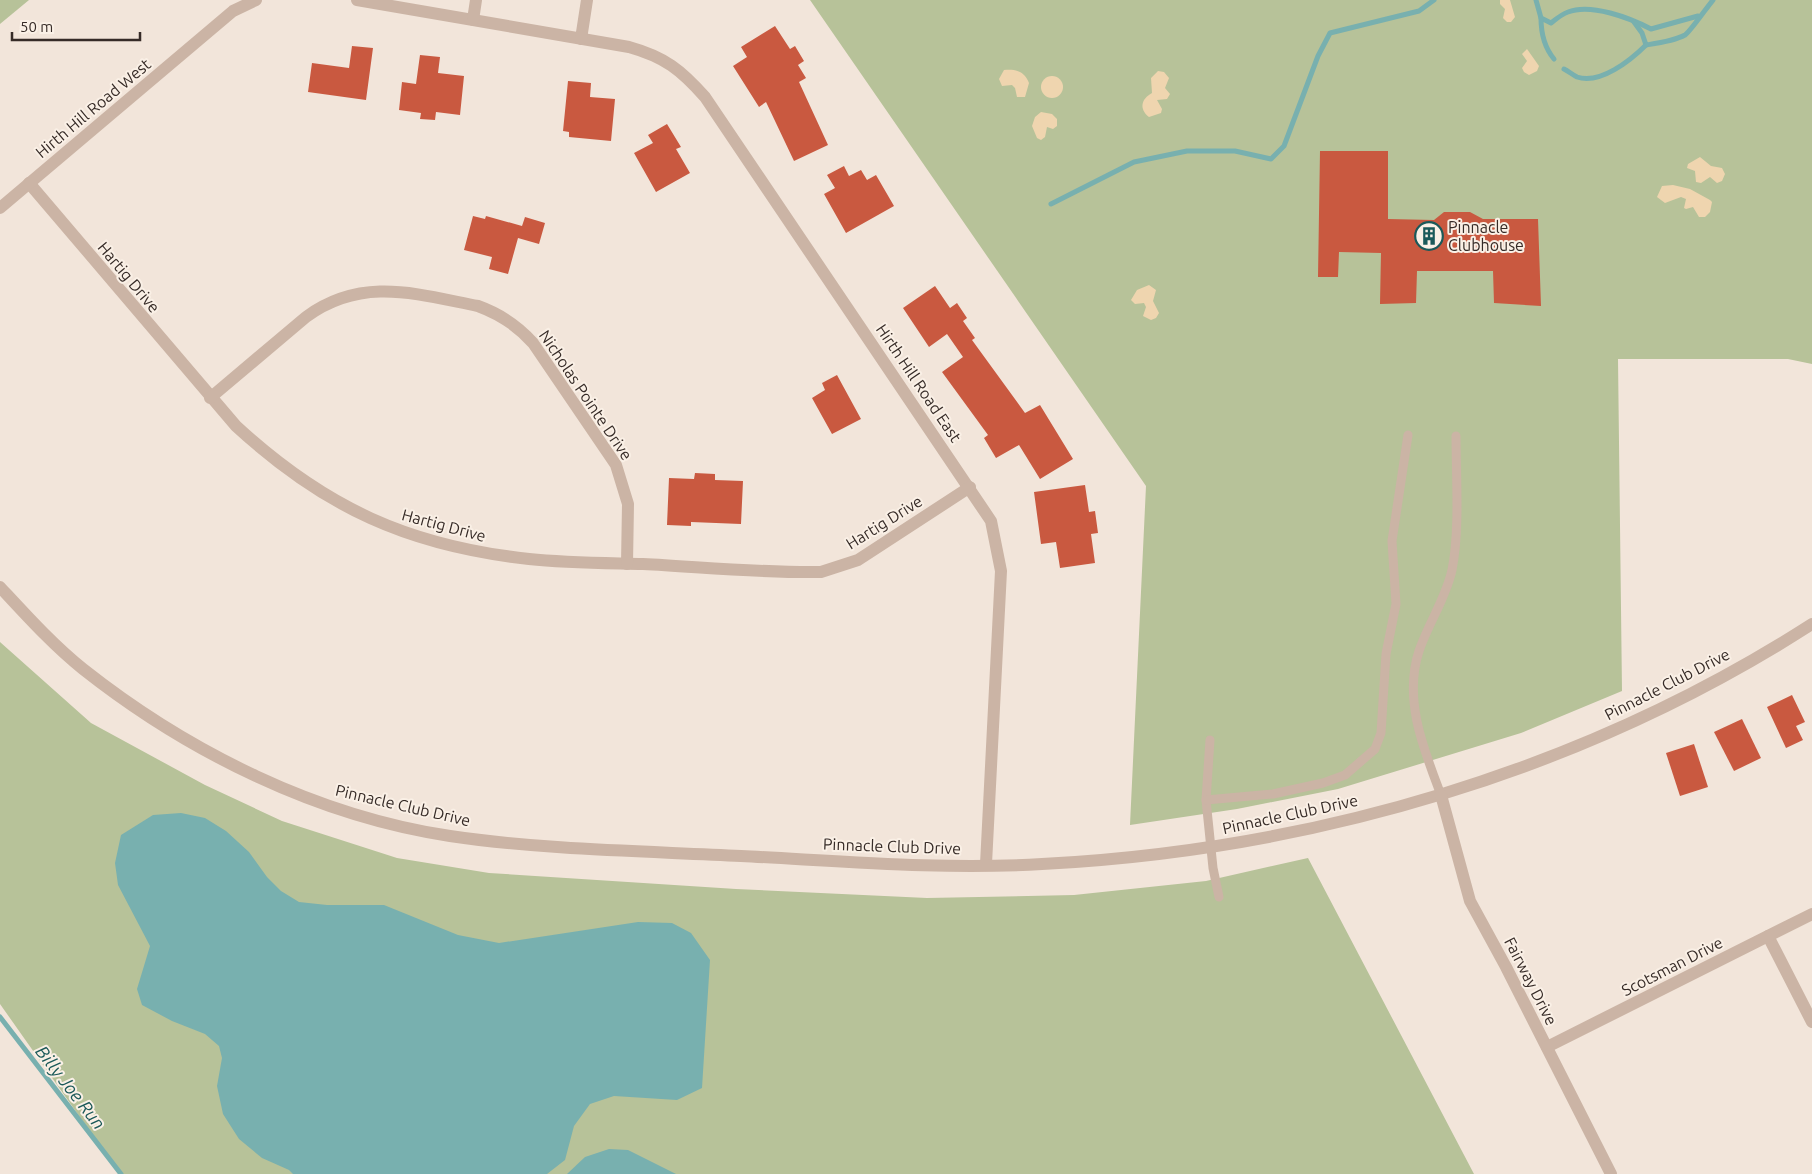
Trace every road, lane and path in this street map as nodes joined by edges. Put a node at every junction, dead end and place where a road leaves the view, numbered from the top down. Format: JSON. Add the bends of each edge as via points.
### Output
{"nodes":[{"id":1,"x":256,"y":0,"type":"edge"},
{"id":2,"x":357,"y":0,"type":"edge"},
{"id":3,"x":476,"y":0,"type":"edge"},
{"id":4,"x":587,"y":0,"type":"edge"},
{"id":5,"x":473,"y":20,"type":"junction"},
{"id":6,"x":580,"y":39,"type":"junction"},
{"id":7,"x":29,"y":183,"type":"junction"},
{"id":8,"x":0,"y":208,"type":"edge"},
{"id":9,"x":210,"y":398,"type":"junction"},
{"id":10,"x":1408,"y":435,"type":"dead end"},
{"id":11,"x":1456,"y":436,"type":"dead end"},
{"id":12,"x":970,"y":487,"type":"junction"},
{"id":13,"x":627,"y":564,"type":"junction"},
{"id":14,"x":0,"y":587,"type":"edge"},
{"id":15,"x":1812,"y":624,"type":"edge"},
{"id":16,"x":1210,"y":740,"type":"dead end"},
{"id":17,"x":1441,"y":795,"type":"junction"},
{"id":18,"x":1206,"y":800,"type":"junction"},
{"id":19,"x":1211,"y":847,"type":"junction"},
{"id":20,"x":986,"y":864,"type":"junction"},
{"id":21,"x":1219,"y":897,"type":"dead end"},
{"id":22,"x":1812,"y":914,"type":"edge"},
{"id":23,"x":1768,"y":936,"type":"junction"},
{"id":24,"x":1812,"y":1022,"type":"edge"},
{"id":25,"x":1547,"y":1047,"type":"junction"},
{"id":26,"x":1611,"y":1174,"type":"edge"}],
"edges":[{"from":1,"to":7,"type":"street","name":"Hirth Hill Road West","via":[[232,11]]},
{"from":2,"to":5,"type":"street"},
{"from":3,"to":5,"type":"street"},
{"from":4,"to":6,"type":"street"},
{"from":5,"to":6,"type":"street","name":"Hirth Hill Road East"},
{"from":6,"to":12,"type":"street","name":"Hirth Hill Road East","via":[[629,47],[664,59],[705,97]]},
{"from":7,"to":8,"type":"street","name":"Hirth Hill Road West"},
{"from":7,"to":9,"type":"street","name":"Hartig Drive"},
{"from":9,"to":13,"type":"street","name":"Hartig Drive","via":[[250,439],[298,478],[346,507],[405,534],[484,553]]},
{"from":9,"to":13,"type":"street","name":"Nicholas Pointe Drive","via":[[306,317],[343,296],[394,291],[490,310],[524,332],[533,343],[616,465],[628,504]]},
{"from":10,"to":18,"type":"lane","via":[[1392,541],[1396,604],[1386,654],[1381,733],[1376,749],[1345,774],[1323,783],[1273,794]]},
{"from":11,"to":17,"type":"lane","via":[[1452,570],[1418,652],[1412,694],[1417,722]]},
{"from":12,"to":13,"type":"street","name":"Hartig Drive","via":[[866,555],[828,570],[798,572]]},
{"from":12,"to":20,"type":"street","name":"Hirth Hill Road East","via":[[991,521],[1001,571]]},
{"from":14,"to":20,"type":"street","name":"Pinnacle Club Drive","via":[[80,666],[134,706],[194,744],[251,774],[319,802],[380,820],[444,835],[516,844],[898,864]]},
{"from":15,"to":17,"type":"street","name":"Pinnacle Club Drive","via":[[1680,699],[1563,752]]},
{"from":16,"to":18,"type":"lane"},
{"from":17,"to":19,"type":"street","name":"Pinnacle Club Drive","via":[[1306,831]]},
{"from":17,"to":25,"type":"street","name":"Fairway Drive","via":[[1470,901]]},
{"from":18,"to":19,"type":"lane"},
{"from":19,"to":20,"type":"street","name":"Pinnacle Club Drive","via":[[1171,854],[1039,865]]},
{"from":19,"to":21,"type":"lane"},
{"from":22,"to":23,"type":"street","name":"Scotsman Drive"},
{"from":23,"to":24,"type":"street"},
{"from":23,"to":25,"type":"street","name":"Scotsman Drive"},
{"from":25,"to":26,"type":"street","name":"Fairway Drive"}]}
